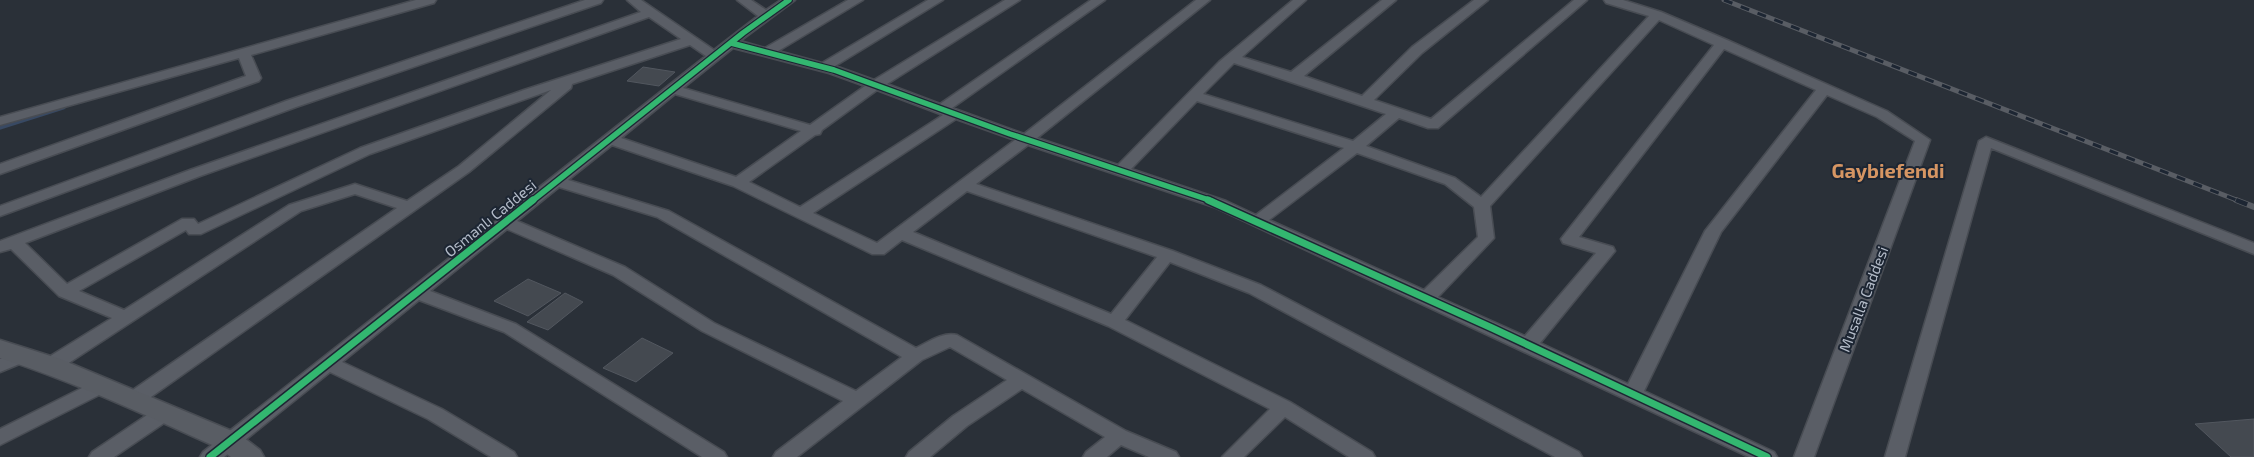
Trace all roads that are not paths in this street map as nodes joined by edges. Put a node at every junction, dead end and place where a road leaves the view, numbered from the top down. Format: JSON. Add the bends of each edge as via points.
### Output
{"nodes":[{"id":1,"x":430,"y":0,"type":"edge"},
{"id":2,"x":597,"y":0,"type":"edge"},
{"id":3,"x":633,"y":0,"type":"edge"},
{"id":4,"x":743,"y":0,"type":"edge"},
{"id":5,"x":789,"y":0,"type":"edge"},
{"id":6,"x":857,"y":0,"type":"edge"},
{"id":7,"x":937,"y":0,"type":"edge"},
{"id":8,"x":1014,"y":0,"type":"edge"},
{"id":9,"x":1099,"y":0,"type":"edge"},
{"id":10,"x":1204,"y":0,"type":"edge"},
{"id":11,"x":1300,"y":0,"type":"edge"},
{"id":12,"x":1390,"y":0,"type":"edge"},
{"id":13,"x":1482,"y":0,"type":"edge"},
{"id":14,"x":1581,"y":0,"type":"edge"},
{"id":15,"x":1610,"y":0,"type":"edge"},
{"id":16,"x":652,"y":12,"type":"junction"},
{"id":17,"x":1657,"y":15,"type":"junction"},
{"id":18,"x":766,"y":16,"type":"junction"},
{"id":19,"x":692,"y":40,"type":"junction"},
{"id":20,"x":731,"y":42,"type":"junction"},
{"id":21,"x":1722,"y":43,"type":"junction"},
{"id":22,"x":243,"y":52,"type":"junction"},
{"id":23,"x":767,"y":52,"type":"junction"},
{"id":24,"x":714,"y":56,"type":"junction"},
{"id":25,"x":1232,"y":58,"type":"junction"},
{"id":26,"x":824,"y":67,"type":"junction"},
{"id":27,"x":1294,"y":77,"type":"junction"},
{"id":28,"x":573,"y":79,"type":"junction"},
{"id":29,"x":876,"y":86,"type":"junction"},
{"id":30,"x":672,"y":89,"type":"junction"},
{"id":31,"x":1824,"y":89,"type":"junction"},
{"id":32,"x":1194,"y":96,"type":"junction"},
{"id":33,"x":1365,"y":101,"type":"junction"},
{"id":34,"x":947,"y":112,"type":"junction"},
{"id":35,"x":1397,"y":112,"type":"junction"},
{"id":36,"x":0,"y":121,"type":"edge"},
{"id":37,"x":814,"y":130,"type":"junction"},
{"id":38,"x":610,"y":139,"type":"junction"},
{"id":39,"x":1025,"y":140,"type":"junction"},
{"id":40,"x":1355,"y":147,"type":"junction"},
{"id":41,"x":0,"y":169,"type":"edge"},
{"id":42,"x":1121,"y":171,"type":"junction"},
{"id":43,"x":556,"y":182,"type":"junction"},
{"id":44,"x":738,"y":183,"type":"junction"},
{"id":45,"x":964,"y":185,"type":"junction"},
{"id":46,"x":1482,"y":204,"type":"junction"},
{"id":47,"x":408,"y":208,"type":"junction"},
{"id":48,"x":0,"y":212,"type":"edge"},
{"id":49,"x":801,"y":213,"type":"junction"},
{"id":50,"x":1258,"y":221,"type":"junction"},
{"id":51,"x":505,"y":222,"type":"junction"},
{"id":52,"x":902,"y":233,"type":"junction"},
{"id":53,"x":7,"y":244,"type":"edge"},
{"id":54,"x":2254,"y":249,"type":"edge"},
{"id":55,"x":1166,"y":255,"type":"junction"},
{"id":56,"x":65,"y":292,"type":"junction"},
{"id":57,"x":416,"y":292,"type":"junction"},
{"id":58,"x":1427,"y":298,"type":"junction"},
{"id":59,"x":124,"y":316,"type":"junction"},
{"id":60,"x":1114,"y":322,"type":"junction"},
{"id":61,"x":1528,"y":345,"type":"junction"},
{"id":62,"x":914,"y":356,"type":"junction"},
{"id":63,"x":7,"y":357,"type":"edge"},
{"id":64,"x":327,"y":363,"type":"junction"},
{"id":65,"x":51,"y":365,"type":"junction"},
{"id":66,"x":1021,"y":380,"type":"junction"},
{"id":67,"x":102,"y":385,"type":"junction"},
{"id":68,"x":1633,"y":394,"type":"junction"},
{"id":69,"x":134,"y":398,"type":"junction"},
{"id":70,"x":857,"y":400,"type":"junction"},
{"id":71,"x":1283,"y":407,"type":"junction"},
{"id":72,"x":163,"y":414,"type":"junction"},
{"id":73,"x":1119,"y":436,"type":"junction"},
{"id":74,"x":0,"y":438,"type":"edge"},
{"id":75,"x":219,"y":449,"type":"edge"},
{"id":76,"x":99,"y":457,"type":"edge"},
{"id":77,"x":250,"y":457,"type":"edge"},
{"id":78,"x":507,"y":457,"type":"edge"},
{"id":79,"x":716,"y":457,"type":"edge"},
{"id":80,"x":783,"y":457,"type":"edge"},
{"id":81,"x":916,"y":457,"type":"edge"},
{"id":82,"x":1093,"y":457,"type":"edge"},
{"id":83,"x":1169,"y":457,"type":"edge"},
{"id":84,"x":1232,"y":457,"type":"edge"},
{"id":85,"x":1365,"y":457,"type":"edge"},
{"id":86,"x":1572,"y":457,"type":"edge"},
{"id":87,"x":1766,"y":457,"type":"edge"},
{"id":88,"x":1804,"y":457,"type":"edge"},
{"id":89,"x":1895,"y":457,"type":"edge"}],
"edges":[{"from":1,"to":22,"type":"street"},
{"from":2,"to":48,"type":"street","via":[[291,104]]},
{"from":3,"to":16,"type":"street"},
{"from":4,"to":18,"type":"street"},
{"from":5,"to":18,"type":"street","name":"Osmanlı Caddesi"},
{"from":6,"to":23,"type":"street"},
{"from":7,"to":26,"type":"street"},
{"from":8,"to":29,"type":"street"},
{"from":9,"to":34,"type":"street"},
{"from":10,"to":39,"type":"street"},
{"from":11,"to":25,"type":"street"},
{"from":12,"to":27,"type":"street"},
{"from":13,"to":33,"type":"street","via":[[1417,50]]},
{"from":14,"to":35,"type":"street","via":[[1433,125]]},
{"from":15,"to":17,"type":"street"},
{"from":16,"to":19,"type":"street"},
{"from":16,"to":53,"type":"street","via":[[204,169]]},
{"from":17,"to":21,"type":"street"},
{"from":17,"to":46,"type":"street"},
{"from":18,"to":20,"type":"street","name":"Osmanlı Caddesi"},
{"from":19,"to":24,"type":"street"},
{"from":19,"to":28,"type":"street"},
{"from":20,"to":23,"type":"street"},
{"from":20,"to":24,"type":"street","name":"Osmanlı Caddesi"},
{"from":21,"to":31,"type":"street"},
{"from":21,"to":61,"type":"street","via":[[1569,239],[1607,251]]},
{"from":22,"to":36,"type":"street"},
{"from":22,"to":41,"type":"street","via":[[254,78]]},
{"from":23,"to":26,"type":"street"},
{"from":24,"to":30,"type":"street","name":"Osmanlı Caddesi"},
{"from":25,"to":27,"type":"street"},
{"from":25,"to":32,"type":"street"},
{"from":26,"to":29,"type":"street"},
{"from":27,"to":33,"type":"street"},
{"from":28,"to":47,"type":"street","via":[[464,169]]},
{"from":28,"to":56,"type":"street","via":[[365,152],[195,231],[188,222]]},
{"from":29,"to":34,"type":"street"},
{"from":29,"to":37,"type":"street"},
{"from":30,"to":37,"type":"street"},
{"from":30,"to":38,"type":"street","name":"Osmanlı Caddesi"},
{"from":31,"to":68,"type":"street","via":[[1713,230]]},
{"from":31,"to":88,"type":"street","name":"Musalla Caddesi","via":[[1882,114],[1923,140]]},
{"from":32,"to":40,"type":"street"},
{"from":32,"to":42,"type":"street"},
{"from":33,"to":35,"type":"street"},
{"from":34,"to":39,"type":"street"},
{"from":34,"to":49,"type":"street"},
{"from":35,"to":40,"type":"street"},
{"from":37,"to":44,"type":"street"},
{"from":38,"to":43,"type":"street","name":"Osmanlı Caddesi"},
{"from":38,"to":44,"type":"street"},
{"from":39,"to":42,"type":"street"},
{"from":39,"to":45,"type":"street"},
{"from":40,"to":46,"type":"street","via":[[1450,181]]},
{"from":40,"to":50,"type":"street"},
{"from":42,"to":50,"type":"street","via":[[1220,204]]},
{"from":43,"to":51,"type":"street","name":"Osmanlı Caddesi"},
{"from":43,"to":62,"type":"street","via":[[662,214]]},
{"from":44,"to":49,"type":"street"},
{"from":45,"to":52,"type":"street"},
{"from":45,"to":55,"type":"street"},
{"from":46,"to":58,"type":"street","via":[[1486,238]]},
{"from":47,"to":59,"type":"street","via":[[355,189],[294,208]]},
{"from":47,"to":69,"type":"street"},
{"from":49,"to":52,"type":"street","via":[[878,250]]},
{"from":50,"to":58,"type":"street"},
{"from":51,"to":57,"type":"street","name":"Osmanlı Caddesi"},
{"from":51,"to":70,"type":"street","via":[[619,271],[708,327]]},
{"from":52,"to":60,"type":"street"},
{"from":53,"to":56,"type":"street"},
{"from":54,"to":89,"type":"street","via":[[1986,141]]},
{"from":55,"to":60,"type":"street"},
{"from":55,"to":86,"type":"street","via":[[1255,288]]},
{"from":56,"to":59,"type":"street"},
{"from":57,"to":64,"type":"street","name":"Osmanlı Caddesi"},
{"from":57,"to":79,"type":"street","via":[[510,328]]},
{"from":58,"to":61,"type":"street"},
{"from":59,"to":65,"type":"street"},
{"from":60,"to":71,"type":"street"},
{"from":61,"to":68,"type":"street"},
{"from":62,"to":66,"type":"street","via":[[951,339]]},
{"from":62,"to":70,"type":"street"},
{"from":63,"to":65,"type":"street"},
{"from":64,"to":75,"type":"street","name":"Osmanlı Caddesi"},
{"from":64,"to":78,"type":"street","via":[[435,414]]},
{"from":65,"to":67,"type":"street"},
{"from":66,"to":73,"type":"street"},
{"from":66,"to":81,"type":"street"},
{"from":67,"to":69,"type":"street"},
{"from":67,"to":74,"type":"street"},
{"from":68,"to":87,"type":"street"},
{"from":69,"to":72,"type":"street"},
{"from":70,"to":80,"type":"street"},
{"from":71,"to":84,"type":"street"},
{"from":71,"to":85,"type":"street"},
{"from":72,"to":75,"type":"street"},
{"from":72,"to":76,"type":"street"},
{"from":73,"to":82,"type":"street"},
{"from":73,"to":83,"type":"street"},
{"from":75,"to":77,"type":"street"}]}
